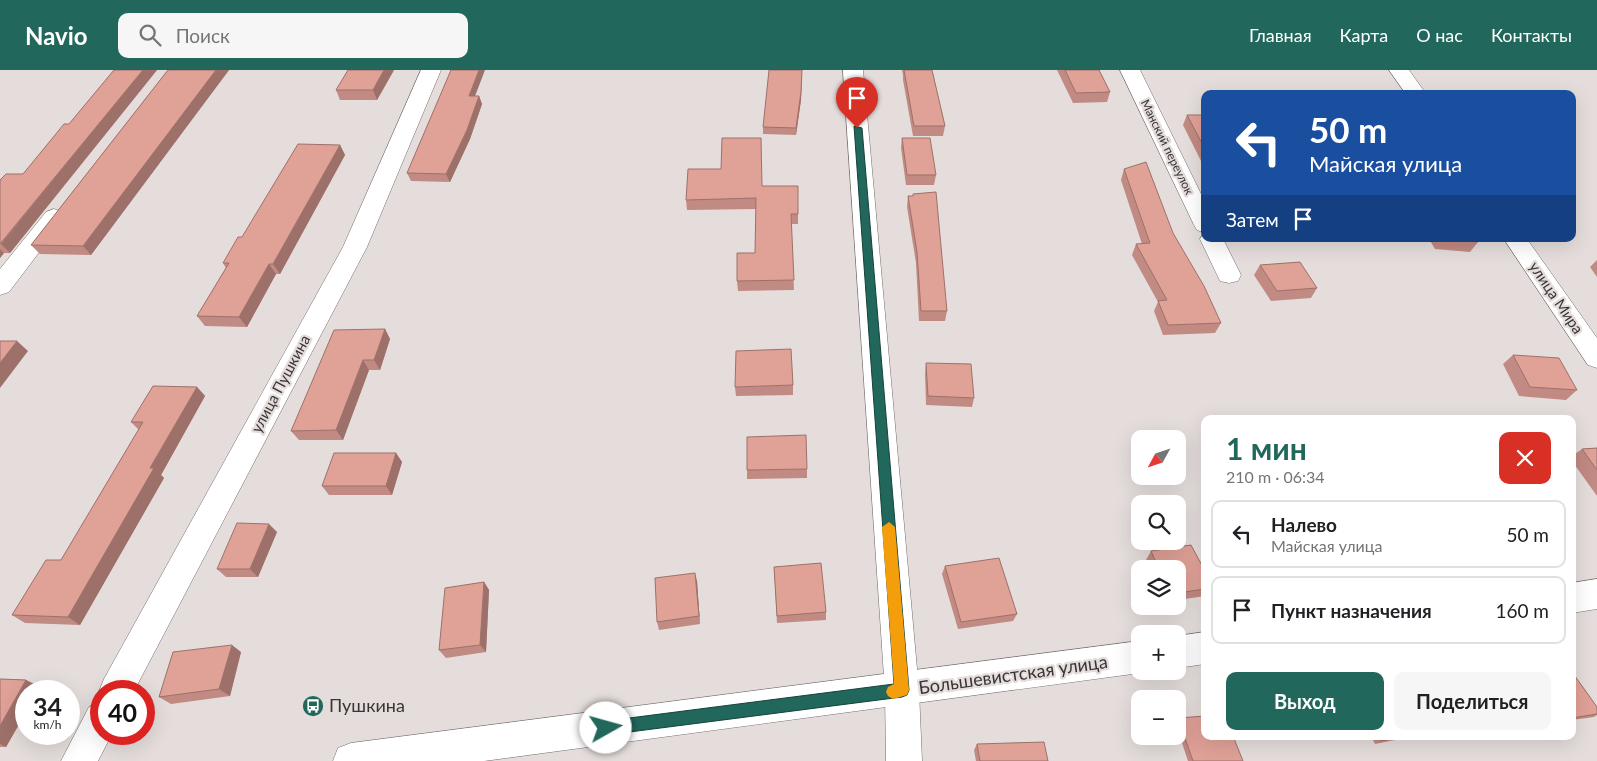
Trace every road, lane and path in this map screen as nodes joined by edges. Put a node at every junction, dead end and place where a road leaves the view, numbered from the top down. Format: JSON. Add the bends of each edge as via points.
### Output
{"nodes":[{"id":1,"x":431,"y":70,"type":"edge"},
{"id":2,"x":853,"y":70,"type":"edge"},
{"id":3,"x":1130,"y":70,"type":"edge"},
{"id":4,"x":1399,"y":70,"type":"edge"},
{"id":5,"x":1413,"y":90,"type":"edge"},
{"id":6,"x":66,"y":201,"type":"edge"},
{"id":7,"x":1201,"y":217,"type":"edge"},
{"id":8,"x":1213,"y":242,"type":"edge"},
{"id":9,"x":1517,"y":242,"type":"edge"},
{"id":10,"x":1229,"y":275,"type":"dead end"},
{"id":11,"x":0,"y":286,"type":"edge"},
{"id":12,"x":1597,"y":358,"type":"edge"},
{"id":13,"x":1597,"y":594,"type":"edge"},
{"id":14,"x":1576,"y":597,"type":"edge"},
{"id":15,"x":1201,"y":649,"type":"edge"},
{"id":16,"x":1186,"y":651,"type":"edge"},
{"id":17,"x":1131,"y":659,"type":"edge"},
{"id":18,"x":122,"y":680,"type":"edge"},
{"id":19,"x":902,"y":690,"type":"junction"},
{"id":20,"x":90,"y":740,"type":"edge"},
{"id":21,"x":79,"y":761,"type":"edge"},
{"id":22,"x":351,"y":761,"type":"edge"},
{"id":23,"x":904,"y":761,"type":"edge"}],
"edges":[{"from":1,"to":18,"type":"street","name":"улица Пушкина","via":[[355,247]]},
{"from":2,"to":19,"type":"street"},
{"from":3,"to":7,"type":"street","name":"Манский переулок"},
{"from":4,"to":5,"type":"street"},
{"from":6,"to":11,"type":"street"},
{"from":8,"to":10,"type":"street"},
{"from":9,"to":12,"type":"street","name":"улица Мира"},
{"from":13,"to":14,"type":"street"},
{"from":15,"to":16,"type":"street"},
{"from":17,"to":19,"type":"street","name":"Большевистская улица"},
{"from":19,"to":22,"type":"street","name":"Большевистская улица"},
{"from":19,"to":23,"type":"street"},
{"from":20,"to":21,"type":"street"}]}
